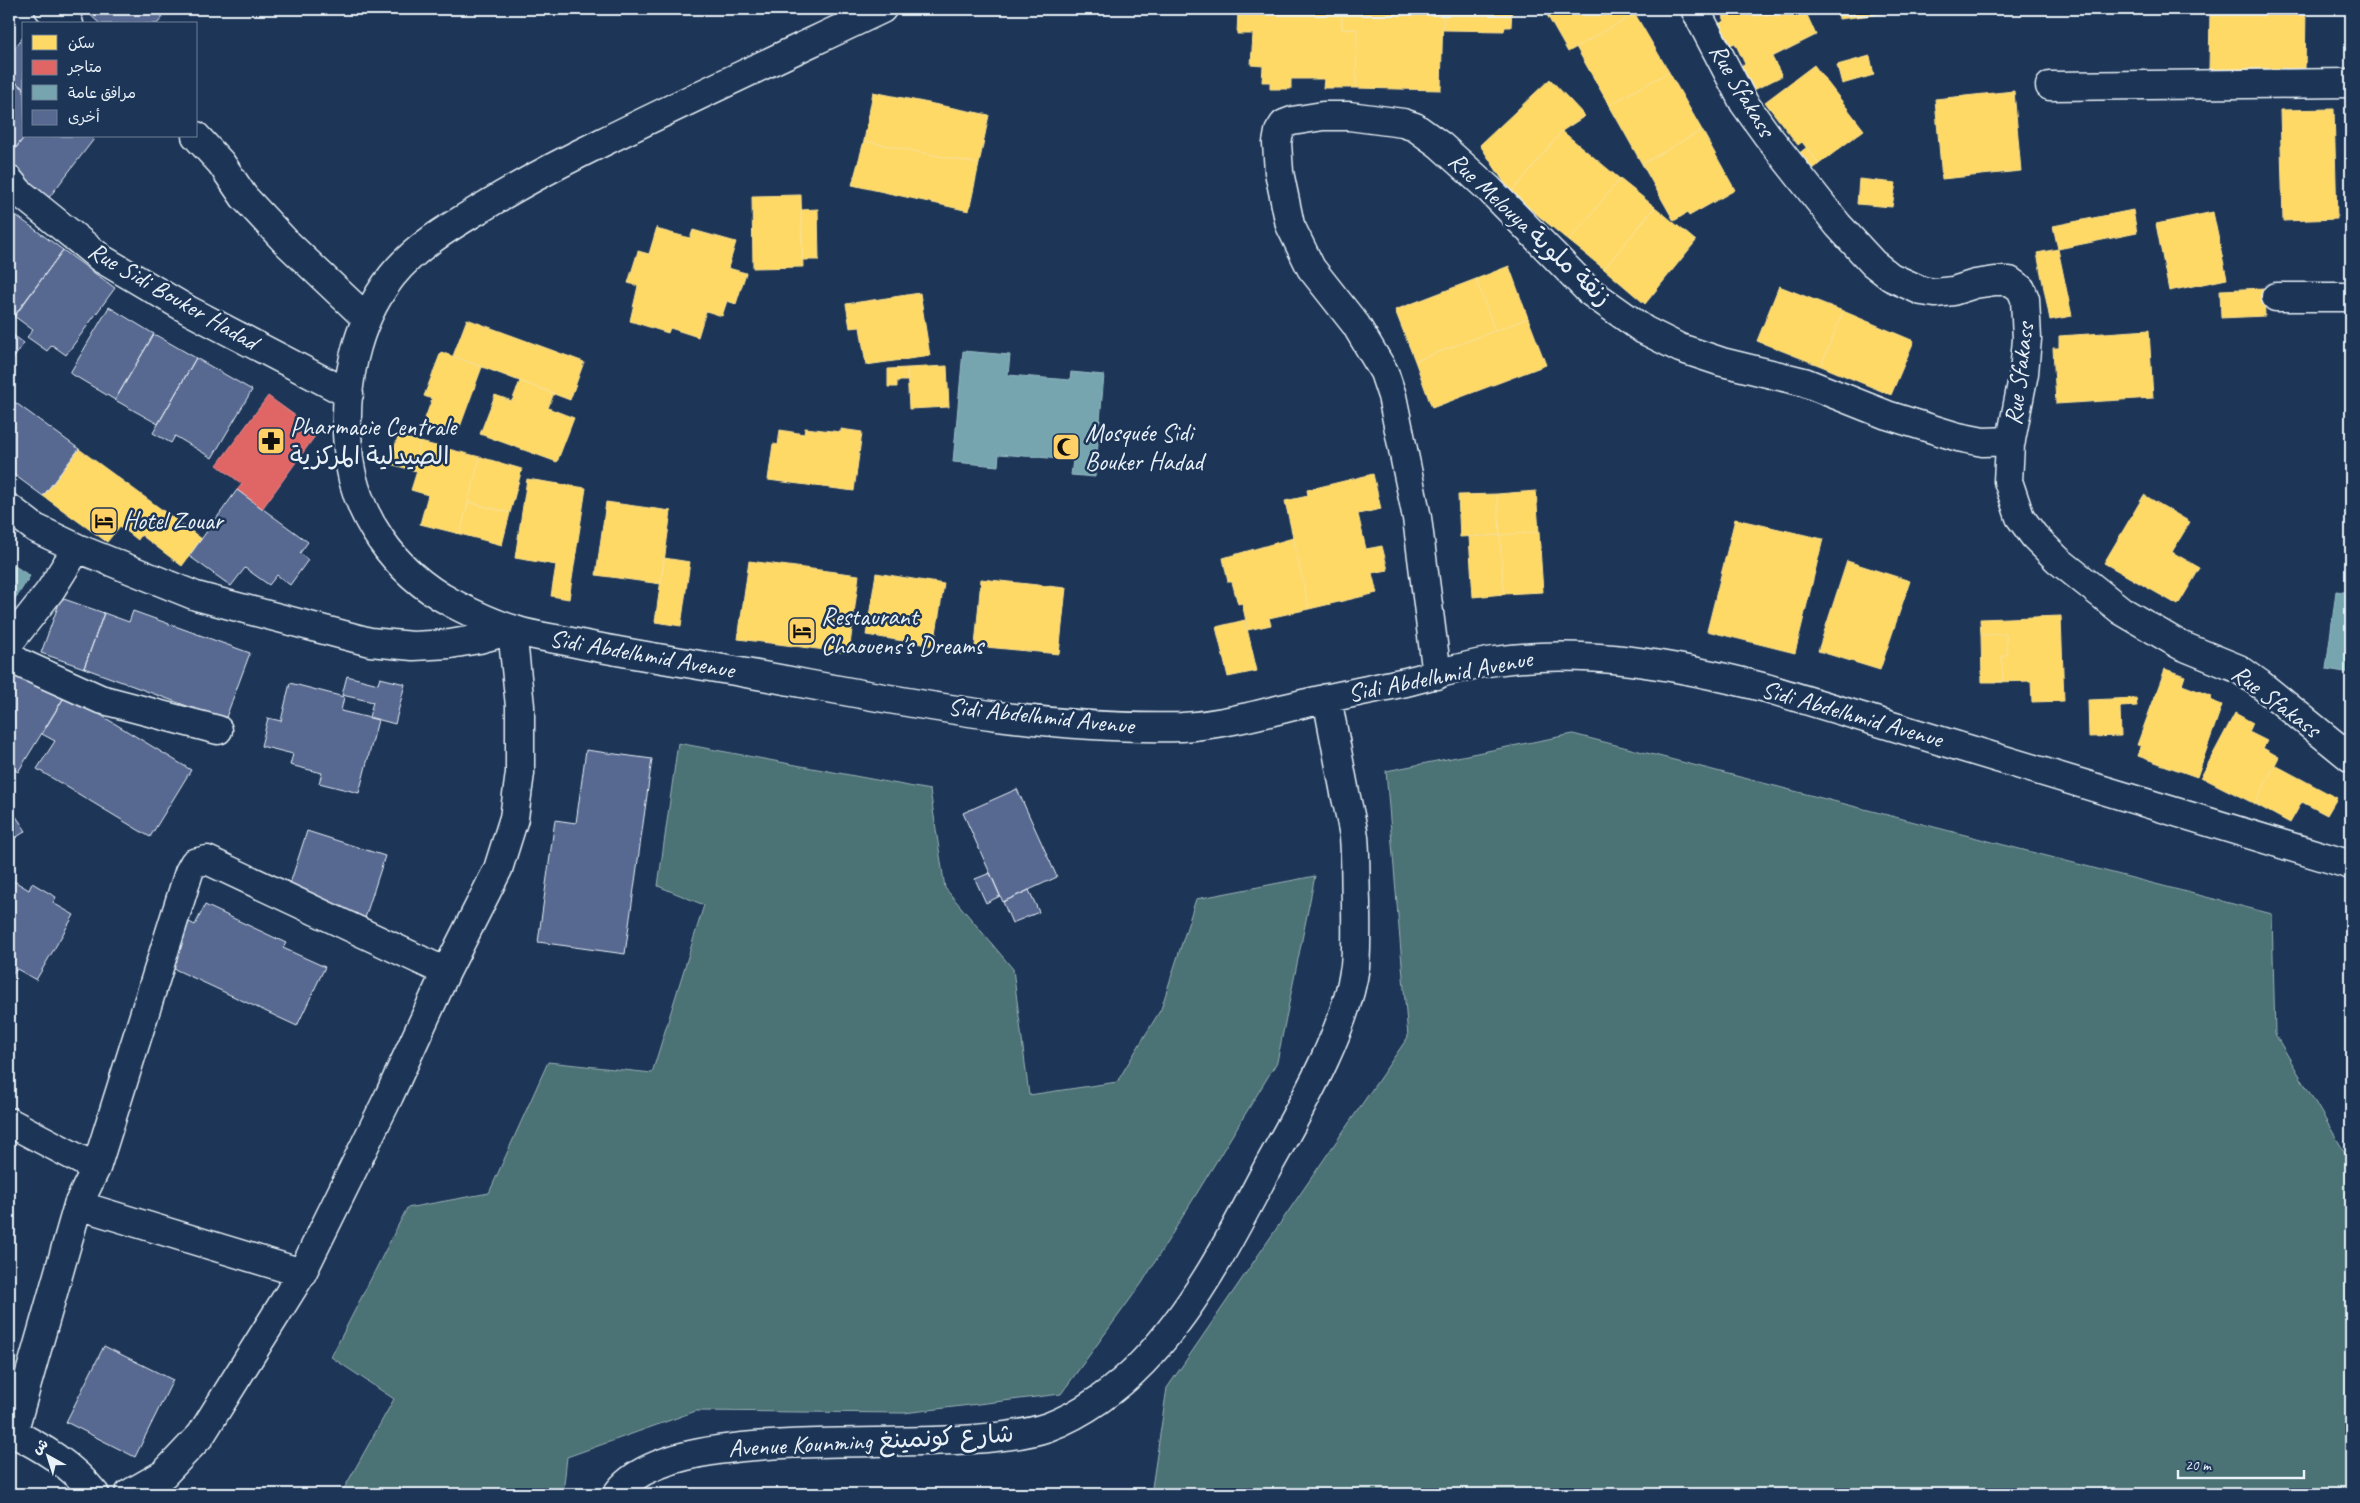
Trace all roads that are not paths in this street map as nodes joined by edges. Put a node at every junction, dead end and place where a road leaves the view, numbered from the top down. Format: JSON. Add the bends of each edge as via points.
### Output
{"nodes":[{"id":1,"x":49,"y":9,"type":"edge"},
{"id":2,"x":882,"y":9,"type":"edge"},
{"id":3,"x":1695,"y":9,"type":"edge"},
{"id":4,"x":66,"y":22,"type":"edge"},
{"id":5,"x":2351,"y":83,"type":"edge"},
{"id":6,"x":2050,"y":86,"type":"dead end"},
{"id":7,"x":198,"y":138,"type":"edge"},
{"id":8,"x":9,"y":180,"type":"edge"},
{"id":9,"x":2351,"y":296,"type":"edge"},
{"id":10,"x":2276,"y":297,"type":"dead end"},
{"id":11,"x":366,"y":318,"type":"junction"},
{"id":12,"x":349,"y":394,"type":"junction"},
{"id":13,"x":2011,"y":441,"type":"junction"},
{"id":14,"x":9,"y":508,"type":"edge"},
{"id":15,"x":76,"y":548,"type":"junction"},
{"id":16,"x":512,"y":630,"type":"junction"},
{"id":17,"x":9,"y":643,"type":"edge"},
{"id":18,"x":9,"y":655,"type":"edge"},
{"id":19,"x":1437,"y":675,"type":"junction"},
{"id":20,"x":1327,"y":698,"type":"junction"},
{"id":21,"x":218,"y":730,"type":"dead end"},
{"id":22,"x":2351,"y":758,"type":"edge"},
{"id":23,"x":2351,"y":865,"type":"edge"},
{"id":24,"x":446,"y":972,"type":"junction"},
{"id":25,"x":9,"y":1122,"type":"edge"},
{"id":26,"x":96,"y":1168,"type":"junction"},
{"id":27,"x":78,"y":1205,"type":"junction"},
{"id":28,"x":302,"y":1273,"type":"junction"},
{"id":29,"x":10,"y":1433,"type":"edge"},
{"id":30,"x":95,"y":1494,"type":"edge"},
{"id":31,"x":129,"y":1494,"type":"edge"},
{"id":32,"x":617,"y":1494,"type":"edge"}],
"edges":[{"from":1,"to":4,"type":"street"},
{"from":2,"to":11,"type":"street","via":[[516,186],[450,226],[404,263]]},
{"from":3,"to":13,"type":"street","name":"Rue Sfakass","via":[[1744,103],[1838,225],[1873,262],[1891,277],[1922,291],[1953,291],[1995,281],[2010,281],[2022,289],[2027,312],[2024,373]]},
{"from":5,"to":6,"type":"street"},
{"from":7,"to":11,"type":"street","via":[[221,163],[244,197],[286,242]]},
{"from":8,"to":12,"type":"street","name":"Rue Sidi Bouker Hadad","via":[[19,192],[102,259],[190,310]]},
{"from":9,"to":10,"type":"street"},
{"from":11,"to":12,"type":"street","via":[[352,359]]},
{"from":12,"to":16,"type":"street","via":[[347,427],[356,493],[384,544],[409,574],[428,588],[450,602]]},
{"from":13,"to":19,"type":"street","name":"Rue Melouya زنقة ملوية","via":[[1983,442],[1958,437],[1887,415],[1804,382],[1680,348],[1644,330],[1589,291],[1489,190],[1446,150],[1415,127],[1349,116],[1302,118],[1284,124],[1277,143],[1279,172],[1290,225],[1311,268],[1356,325],[1384,372],[1392,396],[1417,518]]},
{"from":13,"to":22,"type":"street","name":"Rue Sfakass","via":[[2008,481],[2012,497],[2020,517],[2058,560],[2122,611],[2151,629],[2246,674]]},
{"from":14,"to":15,"type":"street","via":[[35,528]]},
{"from":15,"to":16,"type":"street","via":[[196,596],[370,642],[413,646],[450,644]]},
{"from":15,"to":17,"type":"street","via":[[50,591]]},
{"from":16,"to":20,"type":"street","name":"Sidi Abdelhmid Avenue","via":[[1000,717],[1083,725],[1187,727],[1244,718]]},
{"from":16,"to":24,"type":"street","via":[[520,706],[520,773],[514,818],[498,869]]},
{"from":18,"to":21,"type":"street","via":[[20,663],[100,698]]},
{"from":19,"to":20,"type":"street","name":"Sidi Abdelhmid Avenue"},
{"from":19,"to":23,"type":"street","name":"Sidi Abdelhmid Avenue","via":[[1490,661],[1544,656],[1634,660],[1676,667],[1785,693]]},
{"from":20,"to":32,"type":"street","name":"Avenue Kounming شارع كونمينغ","via":[[1354,835],[1355,967],[1343,1012],[1314,1080],[1209,1276],[1144,1361],[1114,1389],[1072,1416],[1047,1427],[968,1440],[831,1443],[718,1450],[678,1456],[642,1470]]},
{"from":24,"to":26,"type":"street","via":[[207,860],[194,863],[188,872]]},
{"from":24,"to":28,"type":"street"},
{"from":25,"to":26,"type":"street"},
{"from":26,"to":27,"type":"street"},
{"from":27,"to":28,"type":"street"},
{"from":27,"to":29,"type":"street"},
{"from":28,"to":31,"type":"street","via":[[201,1435],[164,1474]]},
{"from":29,"to":30,"type":"street","via":[[58,1458]]}]}
